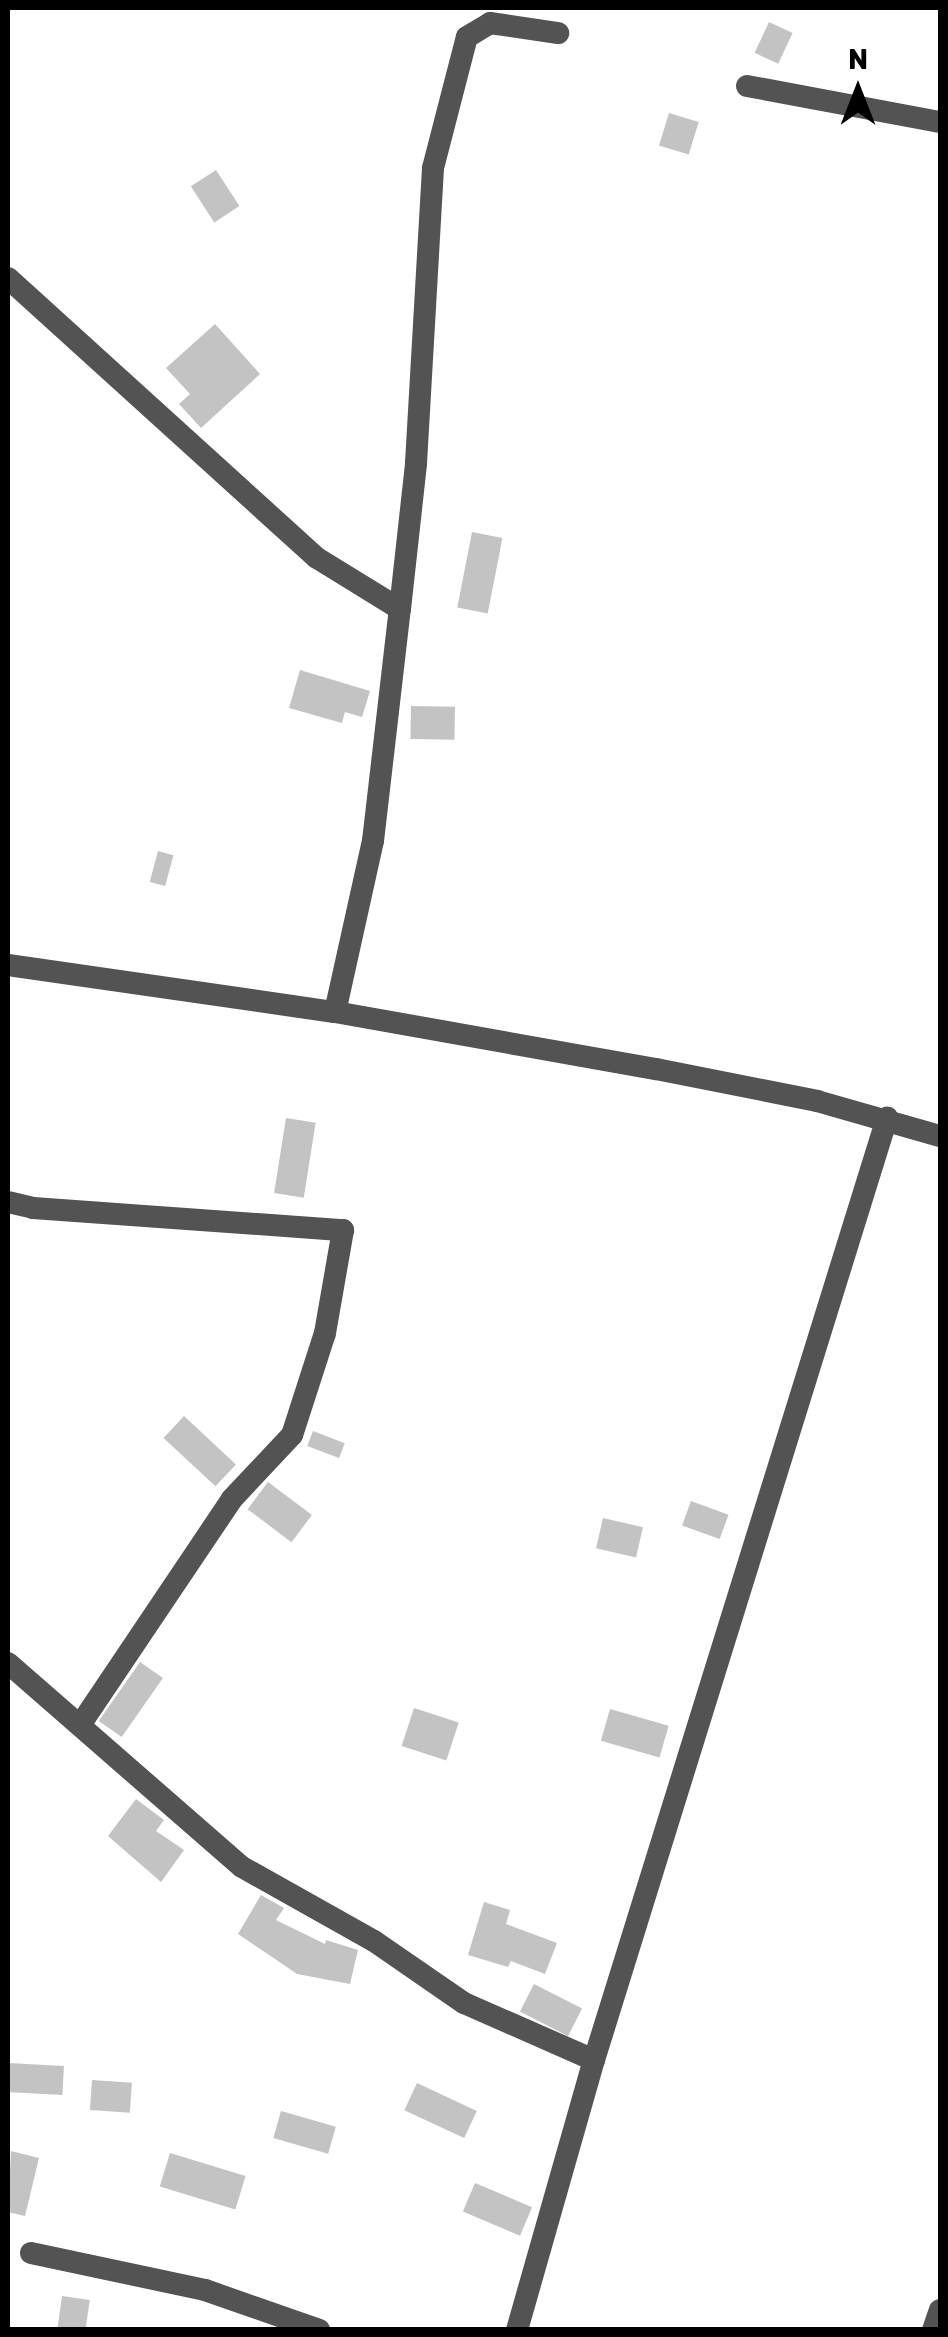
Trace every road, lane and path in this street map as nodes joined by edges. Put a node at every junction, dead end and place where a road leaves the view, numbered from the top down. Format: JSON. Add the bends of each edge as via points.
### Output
{"nodes":[{"id":1,"x":558,"y":34,"type":"dead end"},
{"id":2,"x":747,"y":86,"type":"dead end"},
{"id":3,"x":940,"y":122,"type":"edge"},
{"id":4,"x":8,"y":278,"type":"edge"},
{"id":5,"x":400,"y":609,"type":"junction"},
{"id":6,"x":8,"y":964,"type":"edge"},
{"id":7,"x":335,"y":1012,"type":"junction"},
{"id":8,"x":887,"y":1118,"type":"junction"},
{"id":9,"x":940,"y":1136,"type":"edge"},
{"id":10,"x":8,"y":1202,"type":"edge"},
{"id":11,"x":8,"y":1664,"type":"edge"},
{"id":12,"x":81,"y":1724,"type":"junction"},
{"id":13,"x":594,"y":2060,"type":"junction"},
{"id":14,"x":30,"y":2252,"type":"dead end"},
{"id":15,"x":940,"y":2310,"type":"edge"},
{"id":16,"x":319,"y":2330,"type":"edge"},
{"id":17,"x":516,"y":2330,"type":"edge"},
{"id":18,"x":932,"y":2330,"type":"edge"}],
"edges":[{"from":1,"to":5,"type":"street","via":[[490,23],[466,37],[432,168],[416,463]]},
{"from":2,"to":3,"type":"street"},
{"from":4,"to":5,"type":"street","via":[[318,558]]},
{"from":5,"to":7,"type":"street","via":[[373,841]]},
{"from":6,"to":7,"type":"street"},
{"from":7,"to":8,"type":"street","via":[[656,1068]]},
{"from":8,"to":9,"type":"street"},
{"from":8,"to":13,"type":"street"},
{"from":10,"to":12,"type":"street","via":[[342,1230],[326,1332],[292,1434],[232,1499]]},
{"from":11,"to":12,"type":"street"},
{"from":12,"to":13,"type":"street","via":[[242,1868],[374,1941],[464,2003]]},
{"from":13,"to":17,"type":"street"},
{"from":14,"to":16,"type":"street","via":[[205,2290]]},
{"from":15,"to":18,"type":"street"}]}
